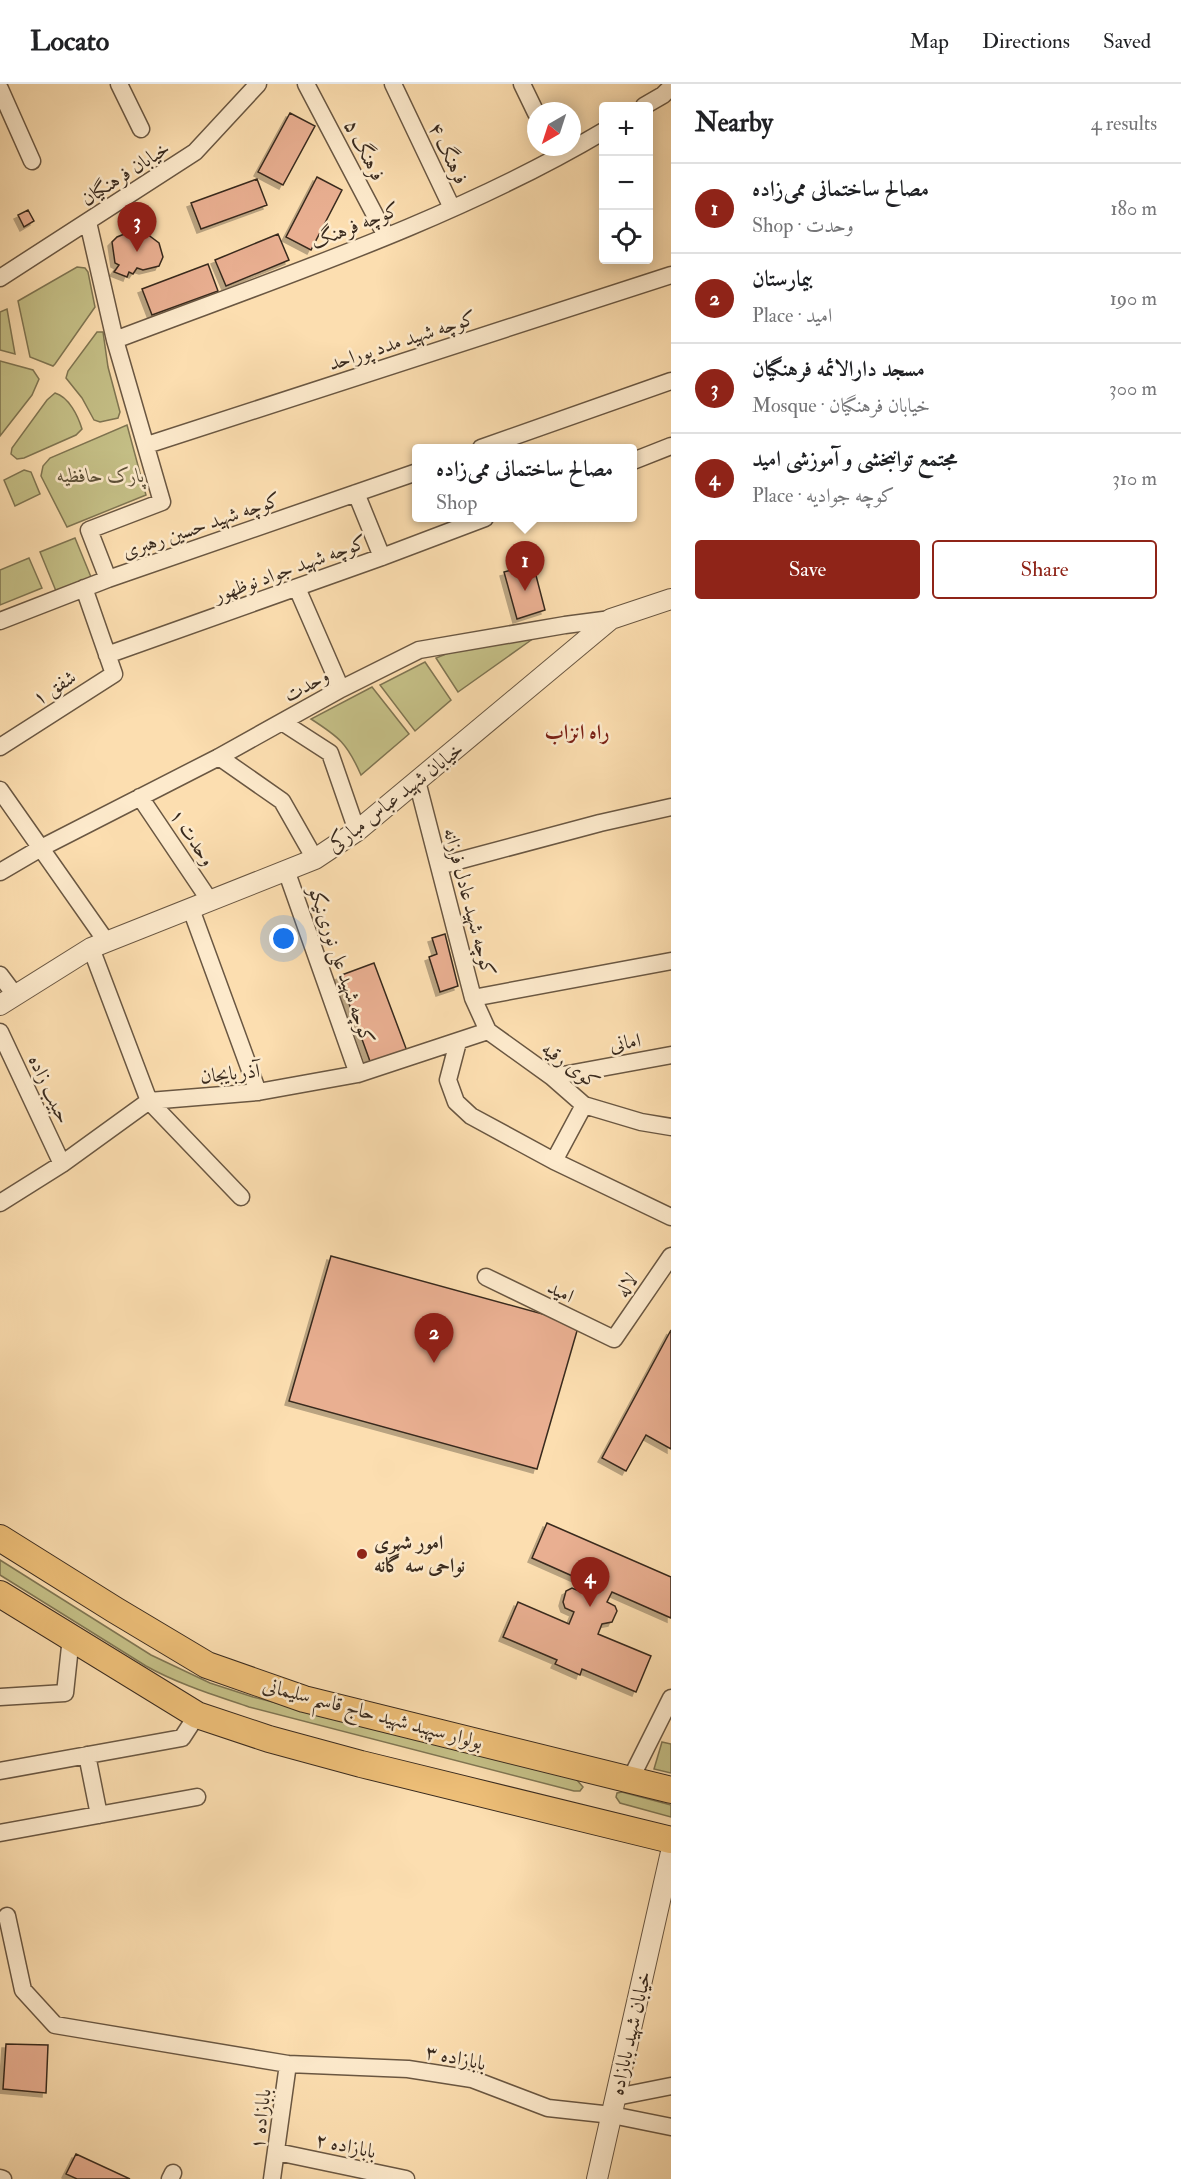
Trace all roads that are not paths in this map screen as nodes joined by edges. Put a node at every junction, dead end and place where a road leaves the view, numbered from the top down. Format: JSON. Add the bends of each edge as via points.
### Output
{"nodes":[{"id":1,"x":119,"y":84,"type":"edge"},
{"id":2,"x":258,"y":84,"type":"edge"},
{"id":3,"x":306,"y":84,"type":"edge"},
{"id":4,"x":393,"y":84,"type":"edge"},
{"id":5,"x":522,"y":84,"type":"edge"},
{"id":6,"x":0,"y":89,"type":"edge"},
{"id":7,"x":664,"y":89,"type":"edge"},
{"id":8,"x":531,"y":102,"type":"edge"},
{"id":9,"x":649,"y":102,"type":"edge"},
{"id":10,"x":141,"y":129,"type":"dead end"},
{"id":11,"x":599,"y":133,"type":"edge"},
{"id":12,"x":581,"y":141,"type":"edge"},
{"id":13,"x":549,"y":156,"type":"edge"},
{"id":14,"x":32,"y":161,"type":"dead end"},
{"id":15,"x":452,"y":208,"type":"junction"},
{"id":16,"x":88,"y":222,"type":"junction"},
{"id":17,"x":386,"y":236,"type":"junction"},
{"id":18,"x":671,"y":275,"type":"edge"},
{"id":19,"x":0,"y":278,"type":"edge"},
{"id":20,"x":115,"y":340,"type":"junction"},
{"id":21,"x":671,"y":381,"type":"edge"},
{"id":22,"x":492,"y":444,"type":"edge"},
{"id":23,"x":147,"y":445,"type":"junction"},
{"id":24,"x":671,"y":446,"type":"edge"},
{"id":25,"x":637,"y":459,"type":"edge"},
{"id":26,"x":412,"y":474,"type":"edge"},
{"id":27,"x":356,"y":493,"type":"junction"},
{"id":28,"x":474,"y":522,"type":"edge"},
{"id":29,"x":382,"y":557,"type":"junction"},
{"id":30,"x":108,"y":579,"type":"junction"},
{"id":31,"x":84,"y":588,"type":"junction"},
{"id":32,"x":297,"y":588,"type":"junction"},
{"id":33,"x":671,"y":599,"type":"edge"},
{"id":34,"x":611,"y":620,"type":"junction"},
{"id":35,"x":0,"y":621,"type":"edge"},
{"id":36,"x":107,"y":655,"type":"junction"},
{"id":37,"x":341,"y":689,"type":"junction"},
{"id":38,"x":282,"y":722,"type":"junction"},
{"id":39,"x":0,"y":747,"type":"edge"},
{"id":40,"x":219,"y":757,"type":"junction"},
{"id":41,"x":417,"y":781,"type":"junction"},
{"id":42,"x":0,"y":789,"type":"edge"},
{"id":43,"x":140,"y":797,"type":"junction"},
{"id":44,"x":671,"y":807,"type":"edge"},
{"id":45,"x":357,"y":831,"type":"junction"},
{"id":46,"x":41,"y":848,"type":"junction"},
{"id":47,"x":315,"y":859,"type":"junction"},
{"id":48,"x":439,"y":866,"type":"junction"},
{"id":49,"x":286,"y":870,"type":"junction"},
{"id":50,"x":0,"y":872,"type":"edge"},
{"id":51,"x":210,"y":901,"type":"junction"},
{"id":52,"x":191,"y":909,"type":"junction"},
{"id":53,"x":99,"y":945,"type":"junction"},
{"id":54,"x":671,"y":961,"type":"edge"},
{"id":55,"x":0,"y":975,"type":"edge"},
{"id":56,"x":473,"y":998,"type":"junction"},
{"id":57,"x":7,"y":1000,"type":"edge"},
{"id":58,"x":488,"y":1031,"type":"junction"},
{"id":59,"x":0,"y":1032,"type":"edge"},
{"id":60,"x":458,"y":1042,"type":"junction"},
{"id":61,"x":671,"y":1055,"type":"edge"},
{"id":62,"x":358,"y":1074,"type":"junction"},
{"id":63,"x":552,"y":1077,"type":"junction"},
{"id":64,"x":258,"y":1092,"type":"junction"},
{"id":65,"x":149,"y":1101,"type":"junction"},
{"id":66,"x":584,"y":1105,"type":"junction"},
{"id":67,"x":671,"y":1127,"type":"edge"},
{"id":68,"x":554,"y":1161,"type":"junction"},
{"id":69,"x":62,"y":1164,"type":"junction"},
{"id":70,"x":241,"y":1197,"type":"dead end"},
{"id":71,"x":0,"y":1203,"type":"edge"},
{"id":72,"x":671,"y":1217,"type":"edge"},
{"id":73,"x":671,"y":1256,"type":"edge"},
{"id":74,"x":486,"y":1277,"type":"dead end"},
{"id":75,"x":616,"y":1337,"type":"joint"},
{"id":76,"x":0,"y":1538,"type":"edge"},
{"id":77,"x":0,"y":1594,"type":"edge"},
{"id":78,"x":71,"y":1637,"type":"junction"},
{"id":79,"x":0,"y":1697,"type":"edge"},
{"id":80,"x":671,"y":1698,"type":"edge"},
{"id":81,"x":197,"y":1715,"type":"junction"},
{"id":82,"x":87,"y":1755,"type":"junction"},
{"id":83,"x":0,"y":1771,"type":"edge"},
{"id":84,"x":630,"y":1780,"type":"junction"},
{"id":85,"x":671,"y":1790,"type":"edge"},
{"id":86,"x":198,"y":1797,"type":"dead end"},
{"id":87,"x":99,"y":1815,"type":"junction"},
{"id":88,"x":0,"y":1833,"type":"edge"},
{"id":89,"x":671,"y":1840,"type":"edge"},
{"id":90,"x":671,"y":1852,"type":"edge"},
{"id":91,"x":7,"y":1916,"type":"dead end"},
{"id":92,"x":288,"y":2064,"type":"junction"},
{"id":93,"x":671,"y":2086,"type":"edge"},
{"id":94,"x":614,"y":2106,"type":"junction"},
{"id":95,"x":671,"y":2127,"type":"edge"},
{"id":96,"x":277,"y":2152,"type":"junction"},
{"id":97,"x":273,"y":2179,"type":"edge"},
{"id":98,"x":406,"y":2179,"type":"edge"},
{"id":99,"x":597,"y":2179,"type":"edge"}],
"edges":[{"from":1,"to":10,"type":"street"},
{"from":2,"to":16,"type":"street","name":"خیابان فرهنگیان","via":[[195,152]]},
{"from":3,"to":17,"type":"street","name":"فرهنگ ۵"},
{"from":4,"to":15,"type":"street","name":"فرهنگ ۴"},
{"from":5,"to":8,"type":"street"},
{"from":6,"to":14,"type":"street"},
{"from":7,"to":9,"type":"street"},
{"from":11,"to":12,"type":"street","name":"کوچه فرهنگ"},
{"from":13,"to":15,"type":"street","name":"کوچه فرهنگ"},
{"from":15,"to":17,"type":"street","name":"کوچه فرهنگ"},
{"from":16,"to":19,"type":"street","name":"خیابان فرهنگیان"},
{"from":16,"to":20,"type":"street"},
{"from":17,"to":20,"type":"street","name":"کوچه فرهنگ"},
{"from":18,"to":23,"type":"street","name":"کوچه شهید مدد پوراحد"},
{"from":20,"to":23,"type":"street"},
{"from":21,"to":22,"type":"street"},
{"from":23,"to":30,"type":"street","via":[[162,502],[89,530]]},
{"from":24,"to":25,"type":"street"},
{"from":26,"to":27,"type":"street","name":"کوچه شهید حسین رهبری"},
{"from":27,"to":29,"type":"street"},
{"from":27,"to":30,"type":"street","name":"کوچه شهید حسین رهبری"},
{"from":28,"to":29,"type":"street","name":"کوچه شهید جواد نوظهور"},
{"from":29,"to":32,"type":"street","name":"کوچه شهید جواد نوظهور"},
{"from":30,"to":31,"type":"street","name":"کوچه شهید حسین رهبری"},
{"from":31,"to":35,"type":"street","name":"کوچه شهید حسین رهبری"},
{"from":31,"to":36,"type":"street"},
{"from":32,"to":36,"type":"street","name":"کوچه شهید جواد نوظهور"},
{"from":32,"to":37,"type":"street"},
{"from":33,"to":34,"type":"street","name":"خیابان شهید عباس مبارکی"},
{"from":34,"to":37,"type":"street","name":"وحدت","via":[[418,650]]},
{"from":34,"to":41,"type":"street","name":"خیابان شهید عباس مبارکی"},
{"from":36,"to":39,"type":"street","name":"شفق ۱","via":[[114,674]]},
{"from":37,"to":38,"type":"street","name":"وحدت"},
{"from":38,"to":40,"type":"street","name":"وحدت"},
{"from":38,"to":45,"type":"street","via":[[330,753]]},
{"from":40,"to":43,"type":"street","name":"وحدت"},
{"from":40,"to":47,"type":"street","via":[[282,801]]},
{"from":41,"to":45,"type":"street","name":"خیابان شهید عباس مبارکی"},
{"from":41,"to":48,"type":"street","name":"کوچه شهید عادل فرزانه"},
{"from":42,"to":46,"type":"street"},
{"from":43,"to":46,"type":"street","name":"وحدت"},
{"from":43,"to":51,"type":"street","name":"وحدت ۱"},
{"from":44,"to":48,"type":"street"},
{"from":45,"to":47,"type":"street","name":"خیابان شهید عباس مبارکی"},
{"from":46,"to":50,"type":"street","name":"وحدت"},
{"from":46,"to":53,"type":"street"},
{"from":47,"to":49,"type":"street","name":"خیابان شهید عباس مبارکی"},
{"from":48,"to":56,"type":"street","name":"کوچه شهید عادل فرزانه"},
{"from":49,"to":51,"type":"street","name":"خیابان شهید عباس مبارکی"},
{"from":49,"to":62,"type":"street","name":"کوچه شهید علی نوری‌نیکو"},
{"from":51,"to":52,"type":"street","name":"خیابان شهید عباس مبارکی"},
{"from":52,"to":53,"type":"street","name":"خیابان شهید عباس مبارکی"},
{"from":52,"to":64,"type":"street"},
{"from":53,"to":57,"type":"street","name":"خیابان شهید عباس مبارکی"},
{"from":53,"to":65,"type":"street"},
{"from":54,"to":56,"type":"street"},
{"from":55,"to":57,"type":"street"},
{"from":56,"to":58,"type":"street","name":"کوچه شهید عادل فرزانه"},
{"from":58,"to":60,"type":"street","name":"آذربایجان"},
{"from":58,"to":63,"type":"street","name":"کوی رقیه"},
{"from":59,"to":69,"type":"street","name":"حبیب زاده"},
{"from":60,"to":62,"type":"street","name":"آذربایجان"},
{"from":60,"to":68,"type":"street","via":[[448,1080],[456,1102],[471,1116]]},
{"from":61,"to":63,"type":"street","name":"امانی"},
{"from":62,"to":64,"type":"street","name":"آذربایجان"},
{"from":63,"to":66,"type":"street","name":"کوی رقیه"},
{"from":64,"to":65,"type":"street","name":"آذربایجان"},
{"from":65,"to":69,"type":"street"},
{"from":65,"to":70,"type":"street"},
{"from":66,"to":67,"type":"street","name":"کوی رقیه"},
{"from":66,"to":68,"type":"street"},
{"from":68,"to":72,"type":"street"},
{"from":69,"to":71,"type":"street"},
{"from":73,"to":75,"type":"street","name":"لاله"},
{"from":74,"to":75,"type":"street","name":"امید","via":[[610,1340]]},
{"from":76,"to":84,"type":"main road","name":"بولوار سپهبد شهید حاج قاسم سلیمانی","via":[[207,1665],[304,1698]]},
{"from":77,"to":78,"type":"main road"},
{"from":78,"to":79,"type":"street","via":[[65,1693]]},
{"from":78,"to":81,"type":"main road"},
{"from":80,"to":84,"type":"street"},
{"from":81,"to":82,"type":"street","via":[[182,1738]]},
{"from":81,"to":89,"type":"main road","via":[[361,1764]]},
{"from":82,"to":83,"type":"street"},
{"from":82,"to":87,"type":"street"},
{"from":84,"to":85,"type":"main road","name":"بولوار سپهبد شهید حاج قاسم سلیمانی"},
{"from":86,"to":87,"type":"street"},
{"from":87,"to":88,"type":"street"},
{"from":90,"to":94,"type":"street","name":"خیابان شهید بابازاده"},
{"from":91,"to":92,"type":"street","name":"بابازاده ۳","via":[[24,1990],[55,2025]]},
{"from":92,"to":94,"type":"street","name":"بابازاده ۳","via":[[408,2069],[471,2079],[548,2108]]},
{"from":92,"to":96,"type":"street","name":"بابازاده ۱"},
{"from":93,"to":94,"type":"street"},
{"from":94,"to":95,"type":"street"},
{"from":94,"to":99,"type":"street","name":"خیابان شهید بابازاده"},
{"from":96,"to":97,"type":"street","name":"بابازاده ۱"},
{"from":96,"to":98,"type":"street","name":"بابازاده ۲"}]}
